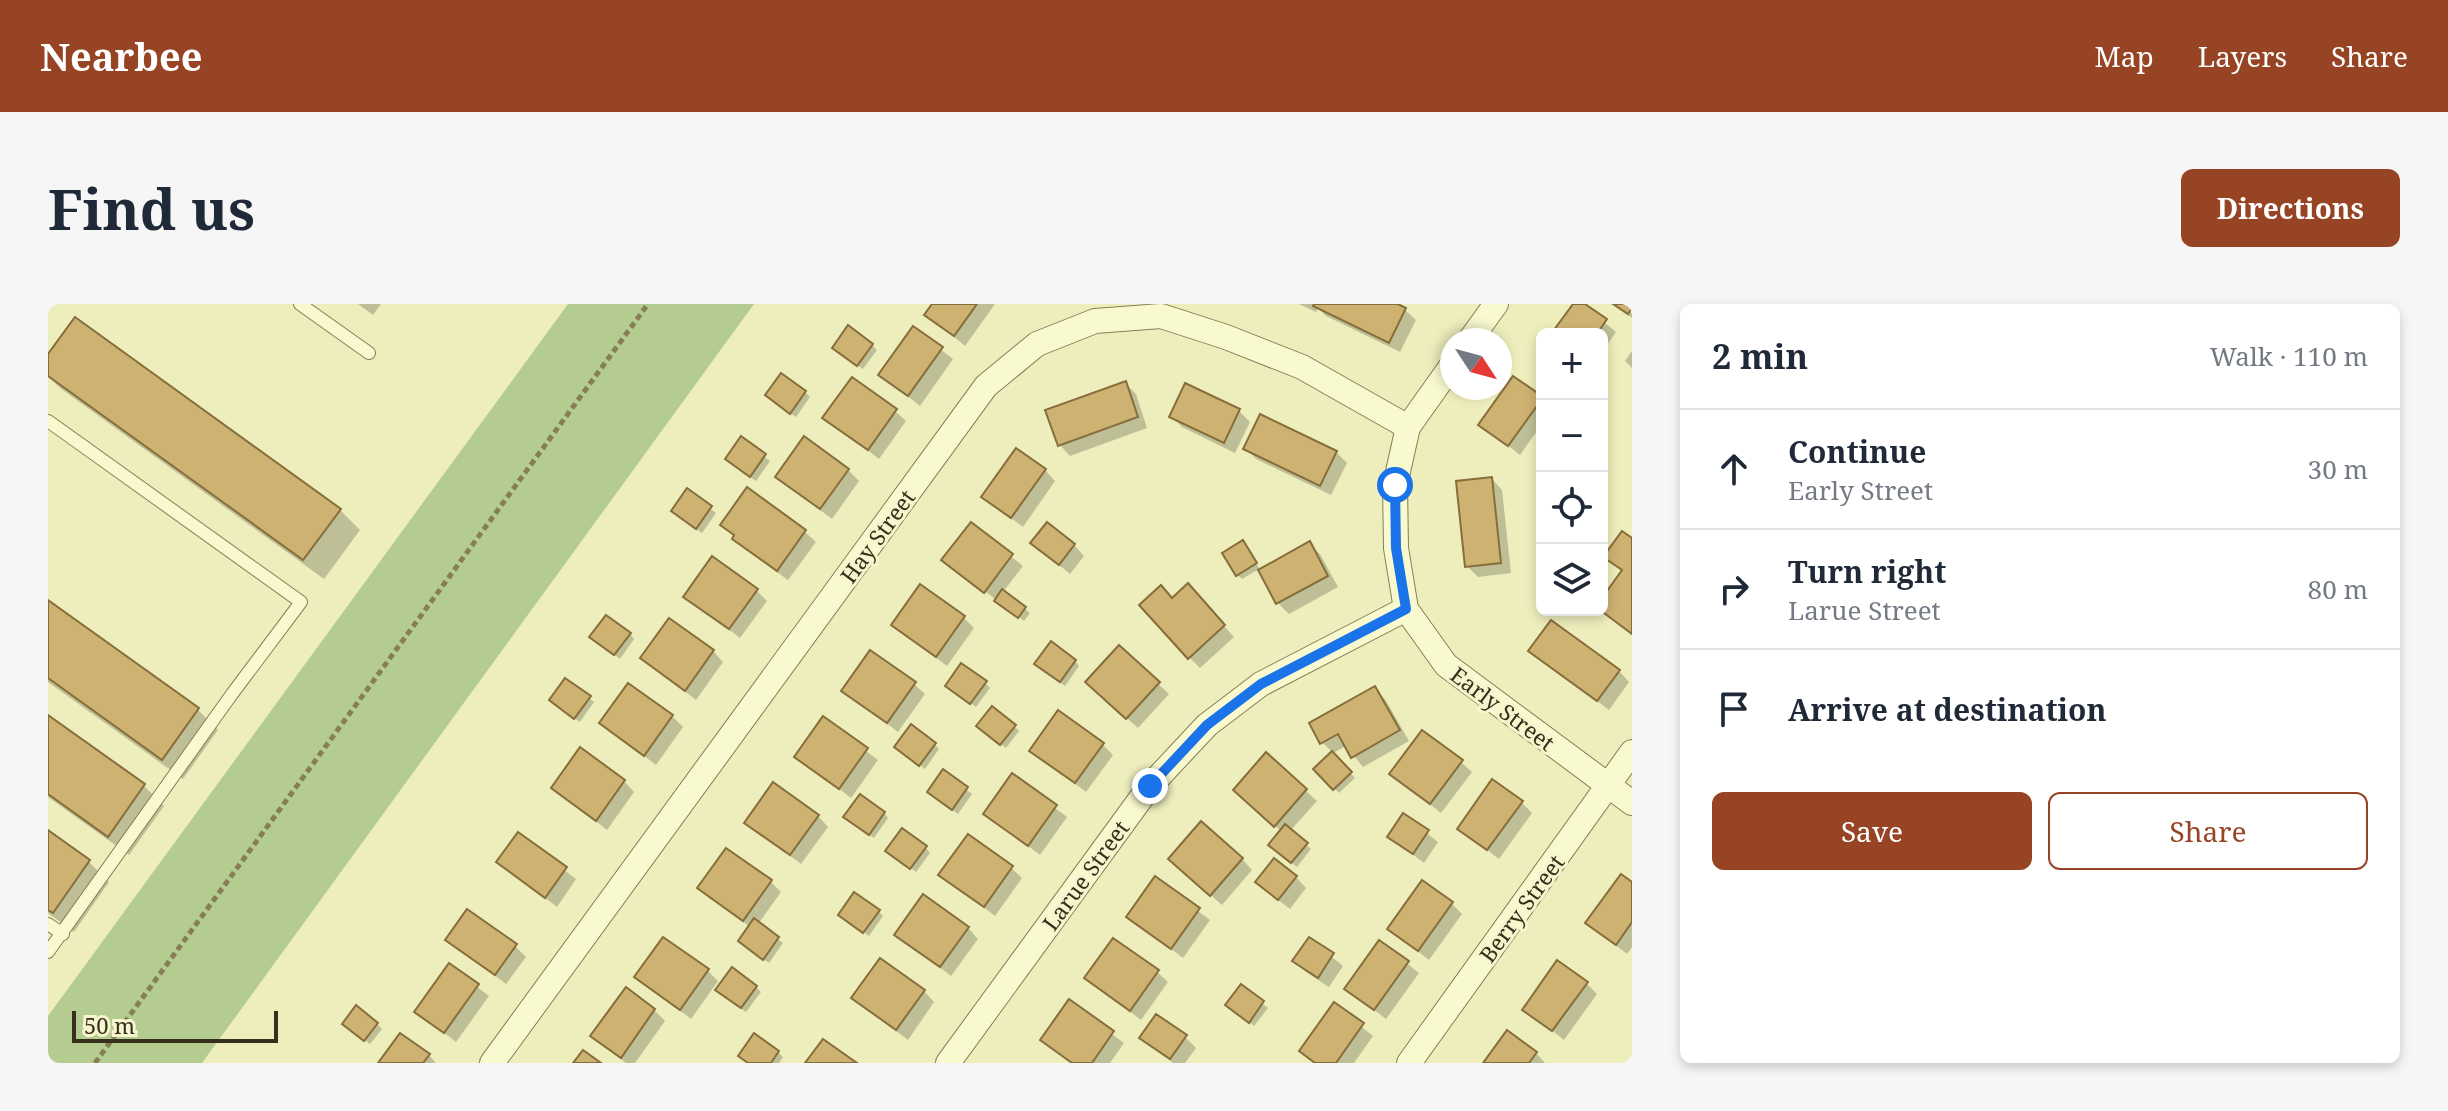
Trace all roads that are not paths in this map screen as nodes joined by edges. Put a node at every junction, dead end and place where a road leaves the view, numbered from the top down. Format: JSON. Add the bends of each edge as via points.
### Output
{"nodes":[{"id":1,"x":300,"y":304,"type":"edge"},
{"id":2,"x":1496,"y":304,"type":"edge"},
{"id":3,"x":1163,"y":310,"type":"edge"},
{"id":4,"x":1479,"y":328,"type":"edge"},
{"id":5,"x":369,"y":353,"type":"dead end"},
{"id":6,"x":1440,"y":382,"type":"edge"},
{"id":7,"x":48,"y":421,"type":"edge"},
{"id":8,"x":1408,"y":427,"type":"junction"},
{"id":9,"x":1406,"y":609,"type":"junction"},
{"id":10,"x":1632,"y":752,"type":"edge"},
{"id":11,"x":1608,"y":786,"type":"junction"},
{"id":12,"x":1632,"y":803,"type":"edge"},
{"id":13,"x":48,"y":924,"type":"edge"},
{"id":14,"x":63,"y":934,"type":"junction"},
{"id":15,"x":48,"y":952,"type":"edge"},
{"id":16,"x":492,"y":1063,"type":"edge"},
{"id":17,"x":948,"y":1063,"type":"edge"},
{"id":18,"x":1409,"y":1063,"type":"edge"}],
"edges":[{"from":1,"to":5,"type":"lane"},
{"from":2,"to":4,"type":"street"},
{"from":3,"to":8,"type":"street","name":"Hay Street","via":[[1302,367]]},
{"from":3,"to":16,"type":"street","name":"Hay Street","via":[[1095,321],[1037,344],[986,386]]},
{"from":6,"to":8,"type":"street","name":"Early Street"},
{"from":7,"to":14,"type":"lane","via":[[301,602]]},
{"from":8,"to":9,"type":"street","name":"Early Street","via":[[1395,485],[1396,548]]},
{"from":9,"to":11,"type":"street","name":"Early Street","via":[[1446,665]]},
{"from":9,"to":17,"type":"street","name":"Larue Street","via":[[1261,684],[1207,725],[1150,786]]},
{"from":10,"to":11,"type":"street","name":"Berry Street"},
{"from":11,"to":12,"type":"street","name":"Early Street"},
{"from":11,"to":18,"type":"street","name":"Berry Street"},
{"from":13,"to":14,"type":"lane"},
{"from":14,"to":15,"type":"lane"}]}
